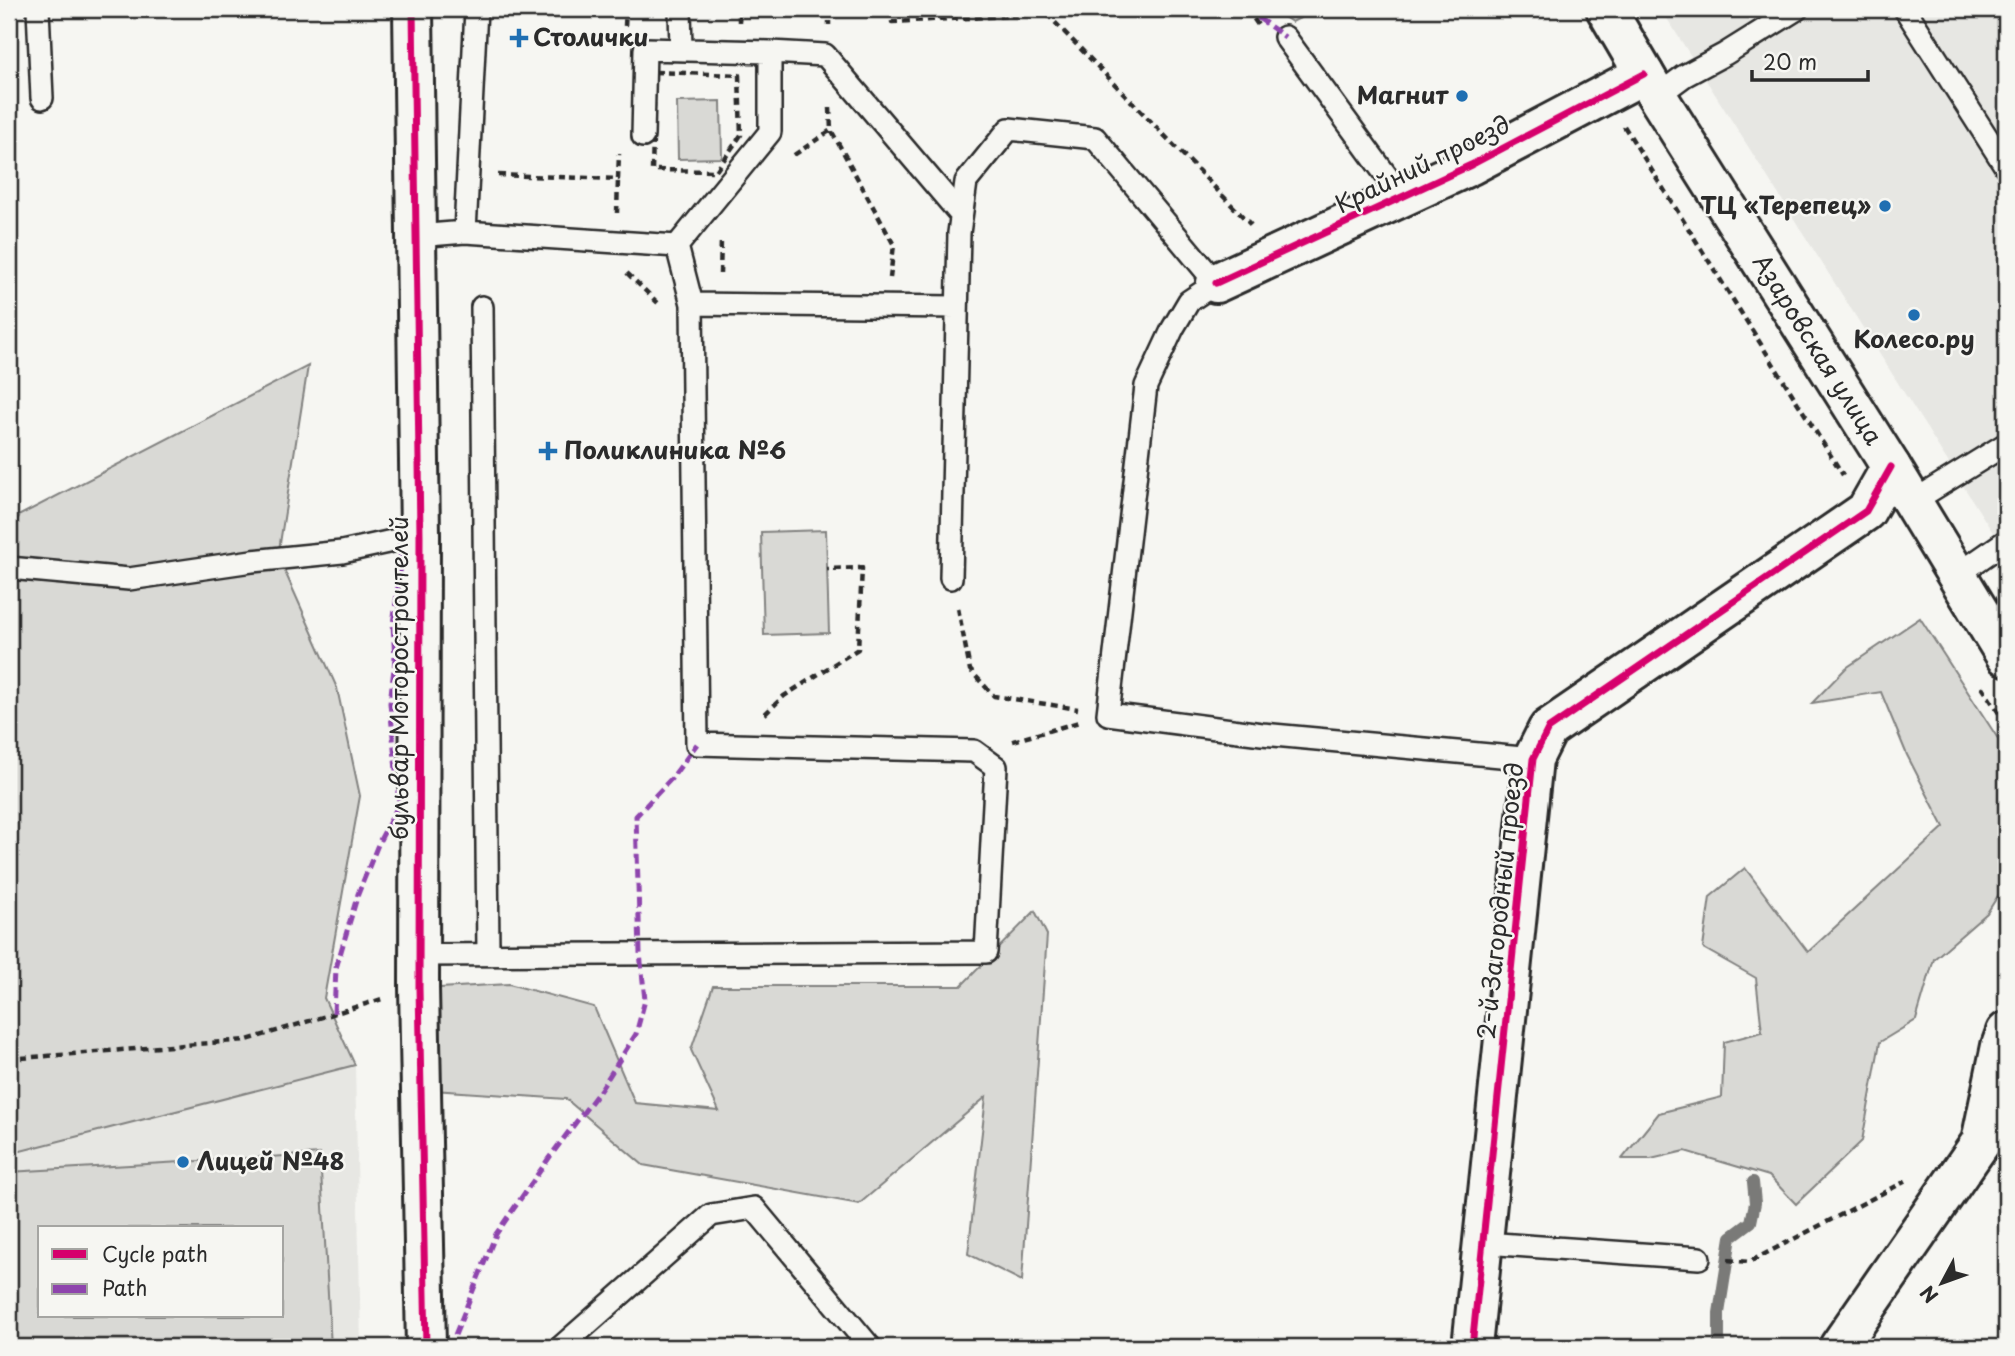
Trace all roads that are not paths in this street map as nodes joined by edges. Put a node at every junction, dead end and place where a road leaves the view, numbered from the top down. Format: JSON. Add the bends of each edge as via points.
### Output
{"nodes":[{"id":1,"x":38,"y":9,"type":"edge"},
{"id":2,"x":413,"y":9,"type":"edge"},
{"id":3,"x":475,"y":9,"type":"edge"},
{"id":4,"x":680,"y":9,"type":"edge"},
{"id":5,"x":1606,"y":9,"type":"edge"},
{"id":6,"x":1797,"y":9,"type":"edge"},
{"id":7,"x":1905,"y":9,"type":"edge"},
{"id":8,"x":1285,"y":37,"type":"dead end"},
{"id":9,"x":681,"y":49,"type":"junction"},
{"id":10,"x":770,"y":52,"type":"junction"},
{"id":11,"x":1651,"y":85,"type":"junction"},
{"id":12,"x":42,"y":98,"type":"dead end"},
{"id":13,"x":648,"y":136,"type":"road end"},
{"id":14,"x":2006,"y":167,"type":"edge"},
{"id":15,"x":1402,"y":197,"type":"junction"},
{"id":16,"x":961,"y":215,"type":"junction"},
{"id":17,"x":465,"y":232,"type":"junction"},
{"id":18,"x":417,"y":236,"type":"junction"},
{"id":19,"x":677,"y":246,"type":"junction"},
{"id":20,"x":1216,"y":283,"type":"junction"},
{"id":21,"x":692,"y":304,"type":"junction"},
{"id":22,"x":482,"y":307,"type":"dead end"},
{"id":23,"x":956,"y":307,"type":"junction"},
{"id":24,"x":2006,"y":444,"type":"edge"},
{"id":25,"x":1891,"y":467,"type":"junction"},
{"id":26,"x":1912,"y":502,"type":"junction"},
{"id":27,"x":420,"y":535,"type":"junction"},
{"id":28,"x":2006,"y":541,"type":"edge"},
{"id":29,"x":9,"y":568,"type":"edge"},
{"id":30,"x":1956,"y":575,"type":"junction"},
{"id":31,"x":951,"y":578,"type":"road end"},
{"id":32,"x":2006,"y":656,"type":"edge"},
{"id":33,"x":1533,"y":759,"type":"junction"},
{"id":34,"x":488,"y":953,"type":"junction"},
{"id":35,"x":419,"y":972,"type":"junction"},
{"id":36,"x":2006,"y":1032,"type":"edge"},
{"id":37,"x":1485,"y":1243,"type":"junction"},
{"id":38,"x":1699,"y":1258,"type":"dead end"},
{"id":39,"x":426,"y":1347,"type":"edge"},
{"id":40,"x":561,"y":1347,"type":"edge"},
{"id":41,"x":870,"y":1347,"type":"edge"},
{"id":42,"x":1472,"y":1347,"type":"edge"},
{"id":43,"x":1839,"y":1347,"type":"edge"}],
"edges":[{"from":1,"to":12,"type":"lane"},
{"from":2,"to":18,"type":"street","name":"бульвар Моторостроителей"},
{"from":3,"to":17,"type":"lane"},
{"from":4,"to":9,"type":"lane"},
{"from":5,"to":11,"type":"street","name":"Азаровская улица"},
{"from":6,"to":11,"type":"lane","via":[[1684,76]]},
{"from":7,"to":14,"type":"lane"},
{"from":8,"to":15,"type":"lane"},
{"from":9,"to":10,"type":"lane"},
{"from":9,"to":13,"type":"lane","via":[[645,49]]},
{"from":10,"to":16,"type":"lane","via":[[825,55]]},
{"from":10,"to":19,"type":"lane","via":[[770,132]]},
{"from":11,"to":15,"type":"street","name":"Крайний проезд","via":[[1605,95]]},
{"from":11,"to":25,"type":"street","name":"Азаровская улица"},
{"from":15,"to":20,"type":"street","name":"Крайний проезд"},
{"from":16,"to":20,"type":"lane","via":[[966,182],[1009,130],[1095,138]]},
{"from":16,"to":23,"type":"lane"},
{"from":17,"to":18,"type":"lane"},
{"from":17,"to":19,"type":"lane"},
{"from":18,"to":27,"type":"street","name":"бульвар Моторостроителей"},
{"from":19,"to":21,"type":"lane"},
{"from":20,"to":33,"type":"lane","via":[[1189,301],[1146,386],[1108,714],[1262,734]]},
{"from":21,"to":23,"type":"lane"},
{"from":21,"to":34,"type":"lane","via":[[697,744],[974,751],[996,767],[986,952]]},
{"from":22,"to":34,"type":"lane"},
{"from":23,"to":31,"type":"lane"},
{"from":24,"to":26,"type":"lane"},
{"from":25,"to":26,"type":"street","name":"Азаровская улица"},
{"from":25,"to":33,"type":"street","name":"2-й Загородный проезд","via":[[1866,511],[1548,729]]},
{"from":26,"to":30,"type":"street","name":"Азаровская улица"},
{"from":27,"to":29,"type":"lane","via":[[342,552],[129,579]]},
{"from":27,"to":35,"type":"street","name":"бульвар Моторостроителей"},
{"from":28,"to":30,"type":"lane"},
{"from":30,"to":32,"type":"street","name":"Азаровская улица"},
{"from":33,"to":37,"type":"street","name":"2-й Загородный проезд"},
{"from":34,"to":35,"type":"lane"},
{"from":35,"to":39,"type":"street","name":"бульвар Моторостроителей"},
{"from":36,"to":43,"type":"street","via":[[1981,1142]]},
{"from":37,"to":38,"type":"lane"},
{"from":37,"to":42,"type":"street","name":"2-й Загородный проезд"},
{"from":40,"to":41,"type":"lane","via":[[711,1215],[754,1208]]}]}
